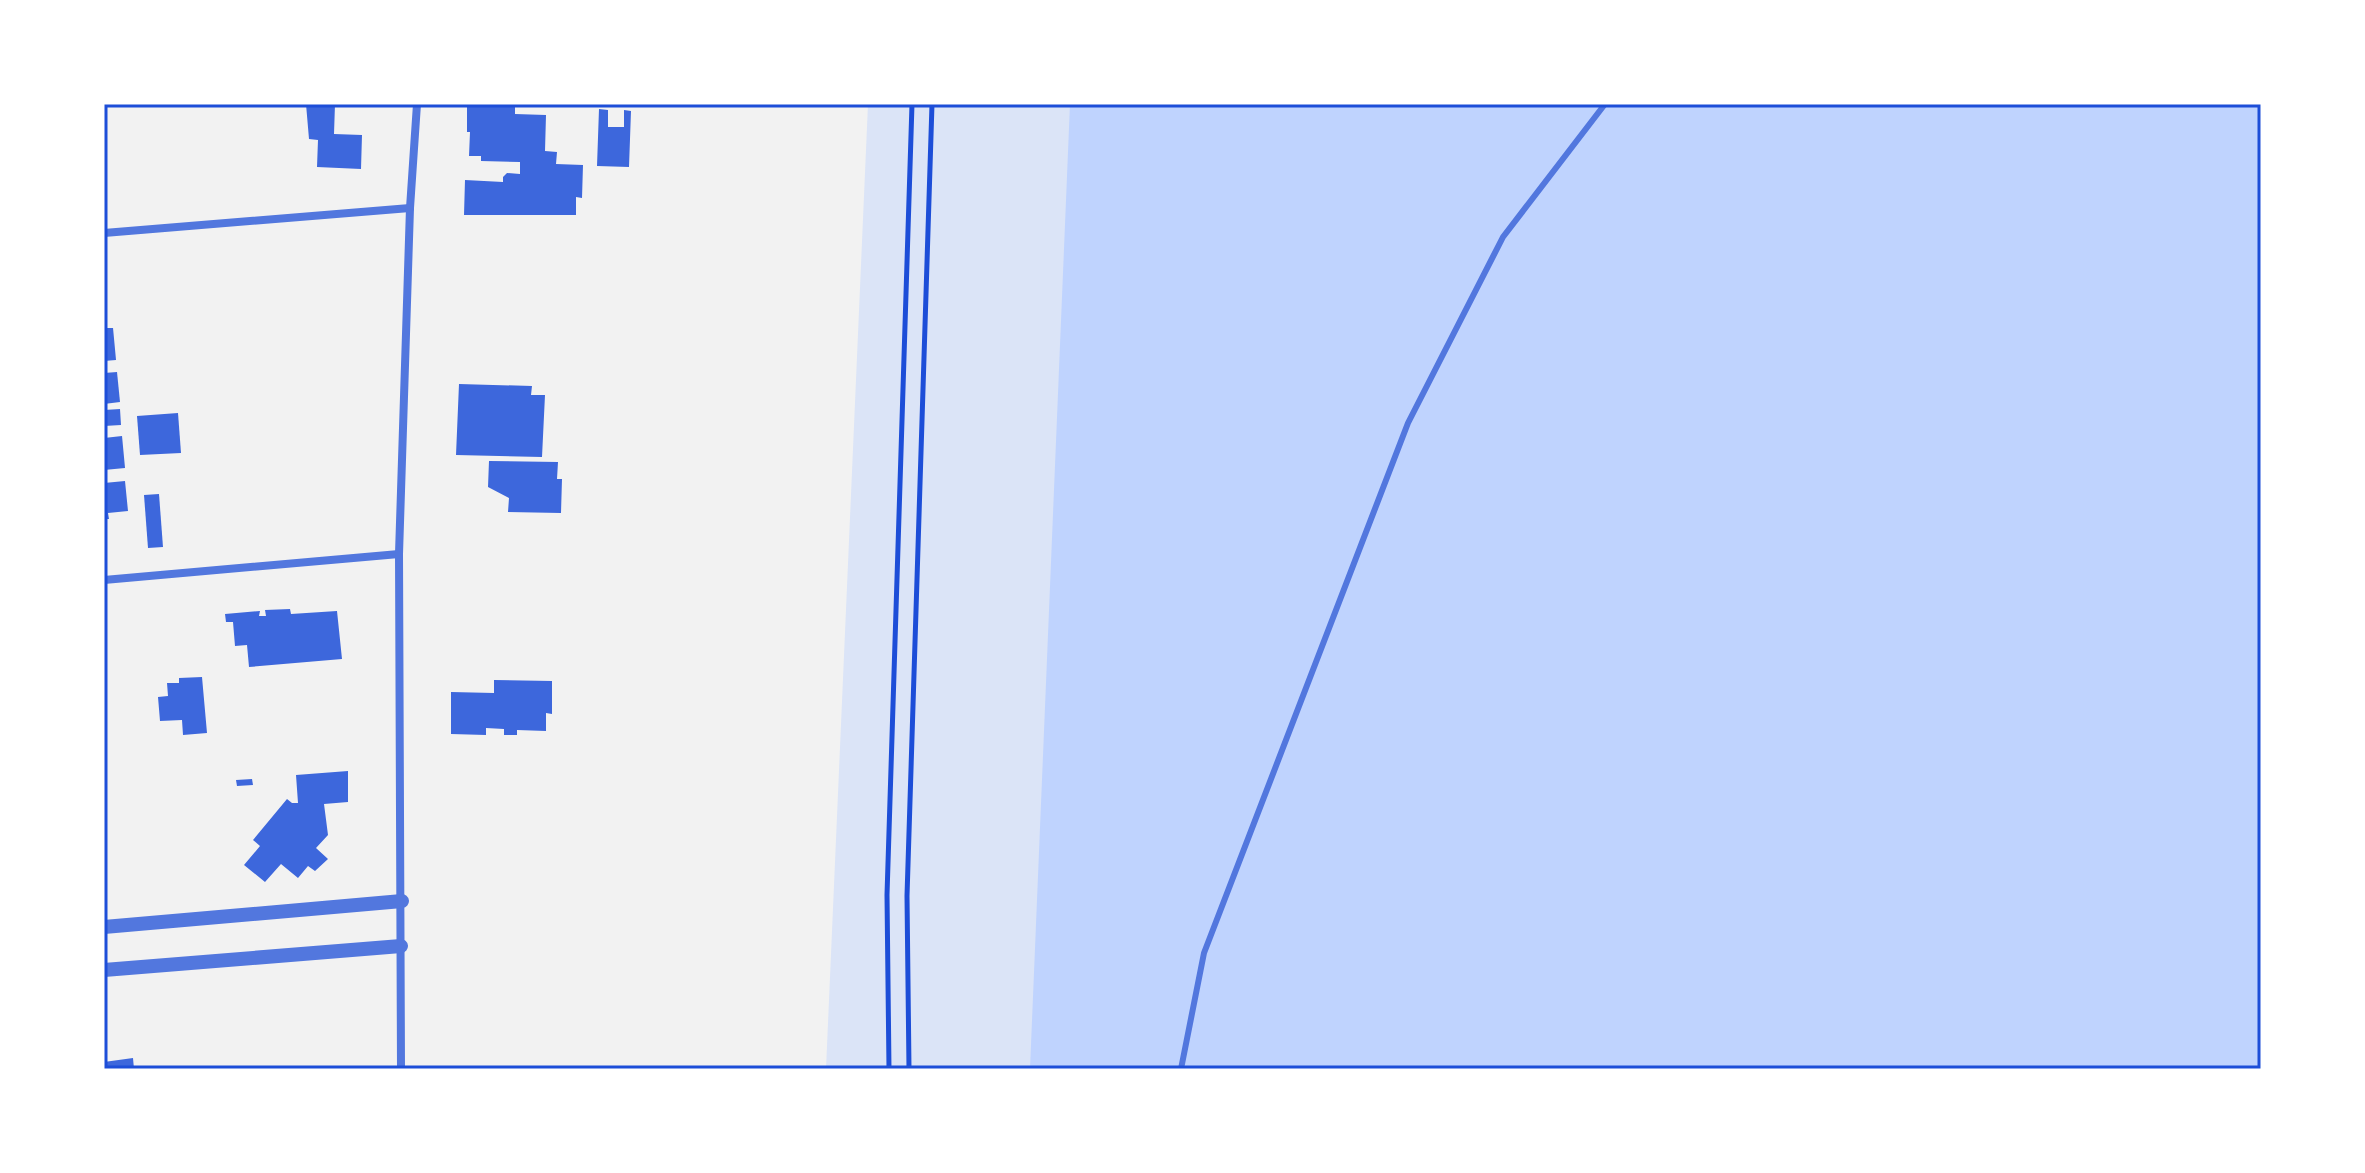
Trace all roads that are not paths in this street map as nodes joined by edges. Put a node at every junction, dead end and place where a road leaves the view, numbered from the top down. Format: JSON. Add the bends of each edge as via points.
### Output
{"nodes":[{"id":1,"x":417,"y":104,"type":"edge"},
{"id":2,"x":1605,"y":104,"type":"edge"},
{"id":3,"x":410,"y":208,"type":"junction"},
{"id":4,"x":104,"y":233,"type":"edge"},
{"id":5,"x":399,"y":554,"type":"junction"},
{"id":6,"x":104,"y":580,"type":"edge"},
{"id":7,"x":402,"y":901,"type":"junction"},
{"id":8,"x":104,"y":927,"type":"edge"},
{"id":9,"x":401,"y":946,"type":"junction"},
{"id":10,"x":104,"y":970,"type":"edge"},
{"id":11,"x":401,"y":1069,"type":"edge"},
{"id":12,"x":1181,"y":1069,"type":"edge"}],
"edges":[{"from":1,"to":3,"type":"street"},
{"from":2,"to":12,"type":"lane","via":[[1503,237],[1408,423],[1204,953]]},
{"from":3,"to":4,"type":"street"},
{"from":3,"to":5,"type":"street"},
{"from":5,"to":6,"type":"street"},
{"from":5,"to":7,"type":"street"},
{"from":7,"to":8,"type":"street"},
{"from":7,"to":9,"type":"street"},
{"from":9,"to":10,"type":"street"},
{"from":9,"to":11,"type":"street"}]}
